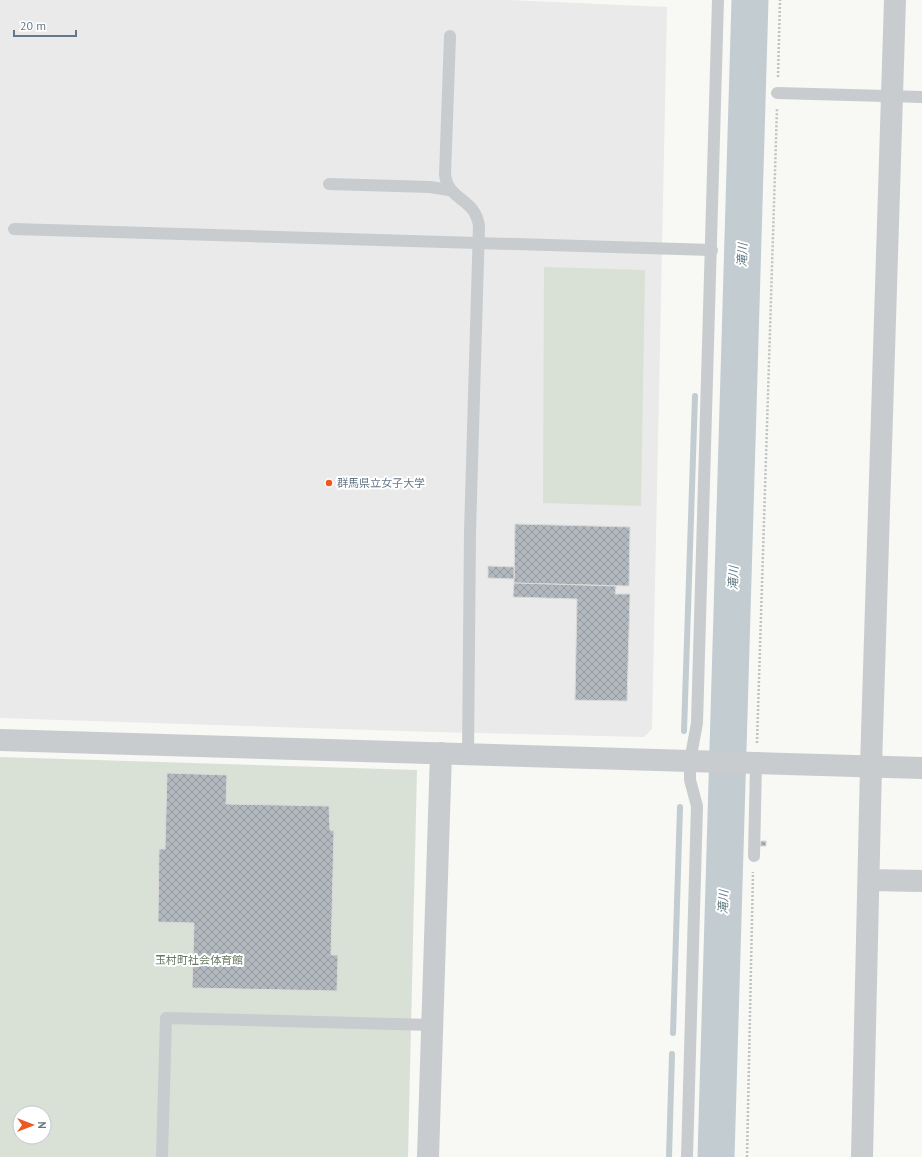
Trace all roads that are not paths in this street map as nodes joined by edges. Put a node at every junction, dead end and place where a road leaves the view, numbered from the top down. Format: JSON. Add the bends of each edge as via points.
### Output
{"nodes":[{"id":1,"x":718,"y":0,"type":"edge"},
{"id":2,"x":895,"y":0,"type":"edge"},
{"id":3,"x":450,"y":36,"type":"dead end"},
{"id":4,"x":777,"y":93,"type":"road end"},
{"id":5,"x":892,"y":96,"type":"junction"},
{"id":6,"x":922,"y":97,"type":"edge"},
{"id":7,"x":329,"y":184,"type":"dead end"},
{"id":8,"x":449,"y":190,"type":"junction"},
{"id":9,"x":14,"y":229,"type":"dead end"},
{"id":10,"x":478,"y":243,"type":"junction"},
{"id":11,"x":712,"y":250,"type":"junction"},
{"id":12,"x":0,"y":740,"type":"edge"},
{"id":13,"x":441,"y":753,"type":"junction"},
{"id":14,"x":468,"y":754,"type":"junction"},
{"id":15,"x":696,"y":762,"type":"junction"},
{"id":16,"x":754,"y":763,"type":"junction"},
{"id":17,"x":871,"y":766,"type":"junction"},
{"id":18,"x":922,"y":768,"type":"edge"},
{"id":19,"x":754,"y":856,"type":"road end"},
{"id":20,"x":869,"y":880,"type":"junction"},
{"id":21,"x":922,"y":881,"type":"edge"},
{"id":22,"x":433,"y":1025,"type":"junction"},
{"id":23,"x":162,"y":1157,"type":"edge"},
{"id":24,"x":428,"y":1157,"type":"edge"},
{"id":25,"x":687,"y":1157,"type":"edge"},
{"id":26,"x":862,"y":1157,"type":"edge"}],
"edges":[{"from":1,"to":11,"type":"lane"},
{"from":2,"to":5,"type":"street"},
{"from":3,"to":8,"type":"lane","via":[[444,175]]},
{"from":4,"to":5,"type":"lane"},
{"from":5,"to":6,"type":"lane"},
{"from":5,"to":17,"type":"street"},
{"from":7,"to":8,"type":"lane","via":[[430,186]]},
{"from":8,"to":10,"type":"lane","via":[[471,206],[479,226]]},
{"from":9,"to":10,"type":"lane"},
{"from":10,"to":11,"type":"lane"},
{"from":10,"to":14,"type":"lane","via":[[470,532]]},
{"from":11,"to":15,"type":"lane"},
{"from":12,"to":13,"type":"street"},
{"from":13,"to":14,"type":"street"},
{"from":13,"to":22,"type":"street"},
{"from":14,"to":15,"type":"street"},
{"from":15,"to":16,"type":"street"},
{"from":15,"to":25,"type":"lane","via":[[690,780],[697,806]]},
{"from":16,"to":17,"type":"street"},
{"from":16,"to":19,"type":"lane"},
{"from":17,"to":18,"type":"street"},
{"from":17,"to":20,"type":"street"},
{"from":20,"to":21,"type":"street"},
{"from":20,"to":26,"type":"street"},
{"from":22,"to":23,"type":"lane","via":[[166,1018]]},
{"from":22,"to":24,"type":"street"}]}
